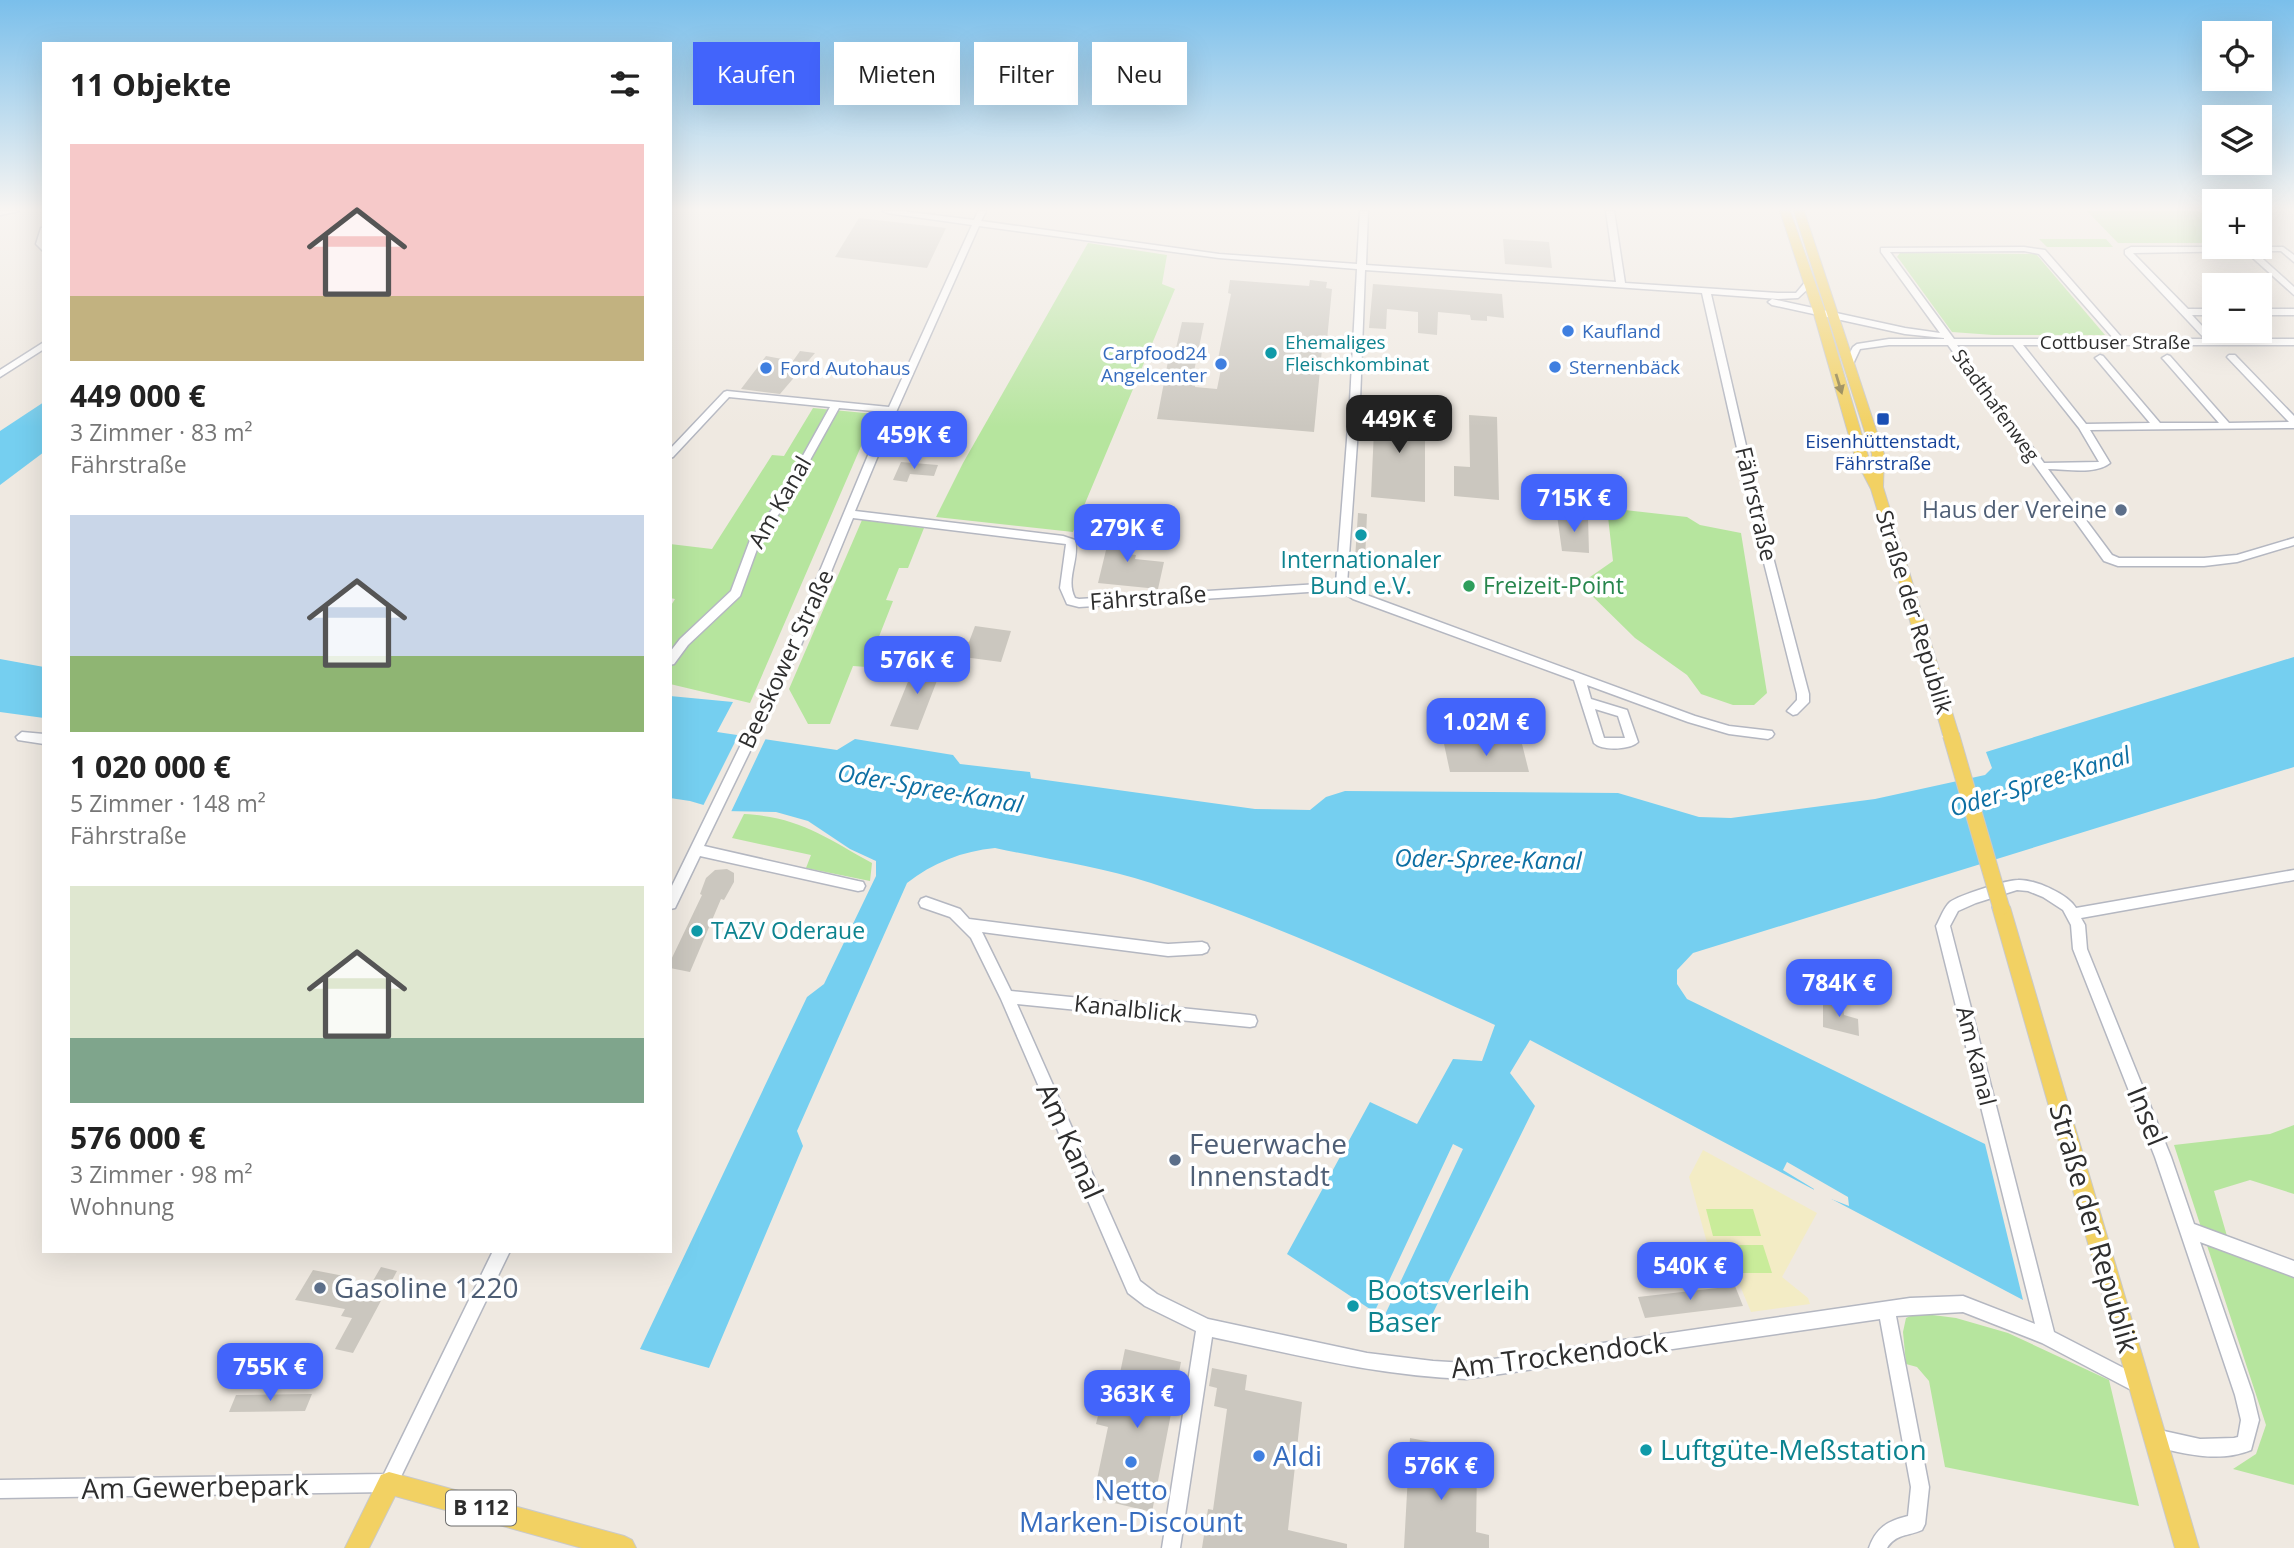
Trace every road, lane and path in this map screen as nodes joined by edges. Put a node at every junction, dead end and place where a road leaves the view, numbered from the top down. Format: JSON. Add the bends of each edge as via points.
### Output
{"nodes":[{"id":1,"x":949,"y":283,"type":"edge"},
{"id":2,"x":1361,"y":283,"type":"edge"},
{"id":3,"x":1596,"y":283,"type":"edge"},
{"id":4,"x":1809,"y":283,"type":"joint"},
{"id":5,"x":1824,"y":283,"type":"edge"},
{"id":6,"x":1908,"y":283,"type":"edge"},
{"id":7,"x":2070,"y":283,"type":"edge"},
{"id":8,"x":2158,"y":283,"type":"edge"},
{"id":9,"x":1621,"y":285,"type":"joint"},
{"id":10,"x":1706,"y":292,"type":"junction"},
{"id":11,"x":1732,"y":294,"type":"junction"},
{"id":12,"x":2202,"y":312,"type":"edge"},
{"id":13,"x":2272,"y":312,"type":"edge"},
{"id":14,"x":2294,"y":312,"type":"edge"},
{"id":15,"x":2186,"y":313,"type":"junction"},
{"id":16,"x":1820,"y":314,"type":"junction"},
{"id":17,"x":1836,"y":318,"type":"junction"},
{"id":18,"x":2202,"y":332,"type":"edge"},
{"id":19,"x":1949,"y":340,"type":"junction"},
{"id":20,"x":2017,"y":342,"type":"junction"},
{"id":21,"x":2121,"y":342,"type":"junction"},
{"id":22,"x":2202,"y":342,"type":"edge"},
{"id":23,"x":2272,"y":342,"type":"edge"},
{"id":24,"x":2294,"y":342,"type":"edge"},
{"id":25,"x":1937,"y":343,"type":"junction"},
{"id":26,"x":42,"y":346,"type":"edge"},
{"id":27,"x":2232,"y":357,"type":"dead end"},
{"id":28,"x":2100,"y":358,"type":"dead end"},
{"id":29,"x":2167,"y":358,"type":"dead end"},
{"id":30,"x":1850,"y":362,"type":"junction"},
{"id":31,"x":0,"y":374,"type":"edge"},
{"id":32,"x":836,"y":404,"type":"junction"},
{"id":33,"x":892,"y":410,"type":"junction"},
{"id":34,"x":2294,"y":424,"type":"edge"},
{"id":35,"x":2157,"y":426,"type":"junction"},
{"id":36,"x":2227,"y":426,"type":"junction"},
{"id":37,"x":2082,"y":427,"type":"junction"},
{"id":38,"x":672,"y":453,"type":"edge"},
{"id":39,"x":2040,"y":466,"type":"junction"},
{"id":40,"x":1877,"y":489,"type":"junction"},
{"id":41,"x":850,"y":514,"type":"junction"},
{"id":42,"x":2294,"y":541,"type":"edge"},
{"id":43,"x":1341,"y":586,"type":"junction"},
{"id":44,"x":672,"y":658,"type":"edge"},
{"id":45,"x":1580,"y":679,"type":"junction"},
{"id":46,"x":1587,"y":702,"type":"dead end"},
{"id":47,"x":1793,"y":711,"type":"dead end"},
{"id":48,"x":1768,"y":734,"type":"dead end"},
{"id":49,"x":22,"y":737,"type":"dead end"},
{"id":50,"x":42,"y":739,"type":"edge"},
{"id":51,"x":697,"y":850,"type":"junction"},
{"id":52,"x":2294,"y":875,"type":"edge"},
{"id":53,"x":858,"y":886,"type":"dead end"},
{"id":54,"x":672,"y":899,"type":"edge"},
{"id":55,"x":926,"y":903,"type":"dead end"},
{"id":56,"x":2074,"y":914,"type":"junction"},
{"id":57,"x":967,"y":924,"type":"junction"},
{"id":58,"x":1202,"y":948,"type":"dead end"},
{"id":59,"x":1007,"y":997,"type":"junction"},
{"id":60,"x":1250,"y":1021,"type":"dead end"},
{"id":61,"x":2189,"y":1230,"type":"junction"},
{"id":62,"x":501,"y":1253,"type":"edge"},
{"id":63,"x":2294,"y":1269,"type":"edge"},
{"id":64,"x":1887,"y":1310,"type":"junction"},
{"id":65,"x":1205,"y":1327,"type":"junction"},
{"id":66,"x":2047,"y":1337,"type":"junction"},
{"id":67,"x":2140,"y":1385,"type":"junction"},
{"id":68,"x":2155,"y":1438,"type":"junction"},
{"id":69,"x":389,"y":1483,"type":"junction"},
{"id":70,"x":0,"y":1489,"type":"edge"},
{"id":71,"x":357,"y":1548,"type":"edge"},
{"id":72,"x":624,"y":1548,"type":"edge"},
{"id":73,"x":1171,"y":1548,"type":"edge"},
{"id":74,"x":1878,"y":1548,"type":"edge"},
{"id":75,"x":2187,"y":1548,"type":"edge"}],
"edges":[{"from":1,"to":33,"type":"street","name":"Beeskower Straße"},
{"from":2,"to":43,"type":"street"},
{"from":3,"to":9,"type":"street"},
{"from":4,"to":11,"type":"street","via":[[1804,291],[1790,296]]},
{"from":4,"to":16,"type":"main road","name":"Straße der Republik"},
{"from":5,"to":17,"type":"main road","name":"Straße der Republik"},
{"from":6,"to":19,"type":"street","name":"Stadthafenweg"},
{"from":7,"to":21,"type":"street","name":"Stadthafenweg"},
{"from":8,"to":15,"type":"street"},
{"from":9,"to":10,"type":"street"},
{"from":10,"to":11,"type":"street"},
{"from":10,"to":16,"type":"street"},
{"from":10,"to":47,"type":"street","name":"Fährstraße","via":[[1803,694],[1803,702]]},
{"from":11,"to":16,"type":"street"},
{"from":12,"to":15,"type":"street"},
{"from":13,"to":14,"type":"street"},
{"from":15,"to":18,"type":"street"},
{"from":16,"to":17,"type":"street"},
{"from":16,"to":40,"type":"main road","name":"Straße der Republik","one_way":true,"via":[[1862,460]]},
{"from":17,"to":19,"type":"street","name":"Cottbuser Straße"},
{"from":17,"to":25,"type":"street","name":"Cottbuser Straße"},
{"from":17,"to":30,"type":"main road","name":"Straße der Republik"},
{"from":19,"to":20,"type":"street","name":"Cottbuser Straße"},
{"from":19,"to":25,"type":"street","name":"Cottbuser Straße"},
{"from":19,"to":39,"type":"street","name":"Stadthafenweg"},
{"from":20,"to":21,"type":"street","name":"Cottbuser Straße"},
{"from":20,"to":37,"type":"street"},
{"from":21,"to":22,"type":"street","name":"Cottbuser Straße"},
{"from":23,"to":24,"type":"street","name":"Cottbuser Straße"},
{"from":25,"to":30,"type":"street","name":"Cottbuser Straße","via":[[1867,344],[1857,347]]},
{"from":26,"to":31,"type":"street"},
{"from":27,"to":34,"type":"street"},
{"from":28,"to":35,"type":"street"},
{"from":29,"to":36,"type":"street"},
{"from":30,"to":40,"type":"main road","name":"Straße der Republik","via":[[1878,454]]},
{"from":32,"to":33,"type":"street"},
{"from":32,"to":38,"type":"street","via":[[727,394]]},
{"from":32,"to":44,"type":"street","name":"Am Kanal","via":[[780,505],[755,540],[736,593]]},
{"from":33,"to":41,"type":"street","name":"Beeskower Straße"},
{"from":34,"to":36,"type":"street"},
{"from":35,"to":36,"type":"street"},
{"from":35,"to":37,"type":"street"},
{"from":37,"to":39,"type":"street","name":"Stadthafenweg","via":[[2105,463]]},
{"from":39,"to":42,"type":"street","name":"Stadthafenweg","via":[[2108,558],[2118,562],[2238,558]]},
{"from":40,"to":67,"type":"main road","name":"Straße der Republik","bridge":true},
{"from":41,"to":43,"type":"street","name":"Fährstraße","via":[[1071,542],[1065,589],[1071,601],[1079,603]]},
{"from":41,"to":51,"type":"street","name":"Beeskower Straße","via":[[793,650]]},
{"from":43,"to":45,"type":"street","via":[[1357,596]]},
{"from":45,"to":46,"type":"street"},
{"from":45,"to":48,"type":"street","via":[[1729,730]]},
{"from":49,"to":50,"type":"street"},
{"from":51,"to":53,"type":"street"},
{"from":51,"to":54,"type":"street","name":"Beeskower Straße"},
{"from":52,"to":56,"type":"street"},
{"from":55,"to":57,"type":"street","name":"Am Kanal","via":[[955,913]]},
{"from":56,"to":61,"type":"street","name":"Insel","via":[[2080,949]]},
{"from":56,"to":66,"type":"street","name":"Am Kanal","via":[[2048,893],[2017,885],[1953,907],[1943,926]]},
{"from":57,"to":58,"type":"street","name":"Am Kanal","via":[[1168,950]]},
{"from":57,"to":59,"type":"street","name":"Am Kanal"},
{"from":59,"to":60,"type":"street","name":"Kanalblick"},
{"from":59,"to":65,"type":"street","name":"Am Kanal","via":[[1133,1287],[1149,1302]]},
{"from":61,"to":63,"type":"street"},
{"from":61,"to":68,"type":"street","name":"Insel","via":[[2244,1395],[2249,1435],[2245,1444],[2215,1450]]},
{"from":62,"to":69,"type":"street"},
{"from":64,"to":65,"type":"street","name":"Am Trockendock","via":[[1466,1371],[1373,1363]]},
{"from":64,"to":66,"type":"street","name":"Am Trockendock","via":[[1963,1304]]},
{"from":64,"to":74,"type":"street","via":[[1920,1487],[1916,1524],[1884,1534]]},
{"from":65,"to":73,"type":"street"},
{"from":66,"to":67,"type":"street","name":"Am Trockendock"},
{"from":67,"to":68,"type":"main road","name":"Straße der Republik"},
{"from":68,"to":75,"type":"main road","name":"Straße der Republik"},
{"from":69,"to":70,"type":"street","name":"Am Gewerbepark"},
{"from":69,"to":71,"type":"main road"},
{"from":69,"to":72,"type":"main road","number":"B 112"}]}
